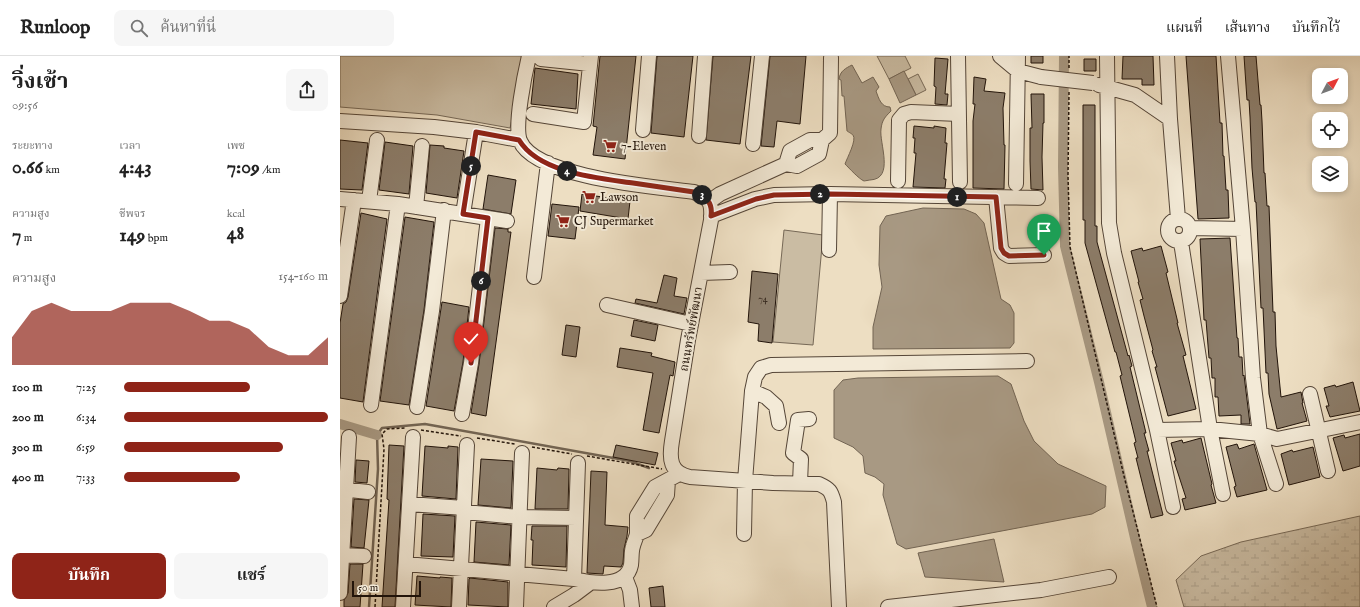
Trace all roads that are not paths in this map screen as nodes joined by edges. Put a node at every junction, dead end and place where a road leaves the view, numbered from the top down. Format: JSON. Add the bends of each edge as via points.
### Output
{"nodes":[{"id":1,"x":649,"y":56,"type":"edge"},
{"id":2,"x":705,"y":56,"type":"edge"},
{"id":3,"x":762,"y":56,"type":"edge"},
{"id":4,"x":831,"y":56,"type":"edge"},
{"id":5,"x":958,"y":56,"type":"edge"},
{"id":6,"x":1000,"y":56,"type":"edge"},
{"id":7,"x":1018,"y":56,"type":"edge"},
{"id":8,"x":1107,"y":56,"type":"edge"},
{"id":9,"x":1167,"y":56,"type":"edge"},
{"id":10,"x":1228,"y":56,"type":"edge"},
{"id":11,"x":535,"y":58,"type":"edge"},
{"id":12,"x":590,"y":60,"type":"edge"},
{"id":13,"x":1018,"y":70,"type":"junction"},
{"id":14,"x":1107,"y":88,"type":"junction"},
{"id":15,"x":533,"y":114,"type":"dead end"},
{"id":16,"x":959,"y":114,"type":"junction"},
{"id":17,"x":1170,"y":119,"type":"junction"},
{"id":18,"x":340,"y":120,"type":"edge"},
{"id":19,"x":643,"y":130,"type":"dead end"},
{"id":20,"x":476,"y":132,"type":"junction"},
{"id":21,"x":699,"y":136,"type":"dead end"},
{"id":22,"x":377,"y":140,"type":"dead end"},
{"id":23,"x":519,"y":140,"type":"junction"},
{"id":24,"x":753,"y":144,"type":"dead end"},
{"id":25,"x":422,"y":146,"type":"dead end"},
{"id":26,"x":548,"y":163,"type":"junction"},
{"id":27,"x":898,"y":181,"type":"dead end"},
{"id":28,"x":960,"y":182,"type":"dead end"},
{"id":29,"x":1016,"y":184,"type":"dead end"},
{"id":30,"x":830,"y":194,"type":"junction"},
{"id":31,"x":996,"y":197,"type":"junction"},
{"id":32,"x":1038,"y":198,"type":"dead end"},
{"id":33,"x":347,"y":199,"type":"edge"},
{"id":34,"x":369,"y":201,"type":"junction"},
{"id":35,"x":710,"y":201,"type":"junction"},
{"id":36,"x":398,"y":204,"type":"junction"},
{"id":37,"x":416,"y":207,"type":"junction"},
{"id":38,"x":444,"y":210,"type":"junction"},
{"id":39,"x":463,"y":214,"type":"junction"},
{"id":40,"x":711,"y":216,"type":"junction"},
{"id":41,"x":488,"y":218,"type":"junction"},
{"id":42,"x":1178,"y":219,"type":"junction"},
{"id":43,"x":507,"y":221,"type":"dead end"},
{"id":44,"x":1190,"y":228,"type":"junction"},
{"id":45,"x":1243,"y":228,"type":"junction"},
{"id":46,"x":1181,"y":242,"type":"junction"},
{"id":47,"x":829,"y":250,"type":"dead end"},
{"id":48,"x":1044,"y":255,"type":"dead end"},
{"id":49,"x":730,"y":272,"type":"dead end"},
{"id":50,"x":701,"y":273,"type":"junction"},
{"id":51,"x":534,"y":277,"type":"dead end"},
{"id":52,"x":340,"y":296,"type":"edge"},
{"id":53,"x":608,"y":305,"type":"dead end"},
{"id":54,"x":691,"y":324,"type":"junction"},
{"id":55,"x":1027,"y":361,"type":"dead end"},
{"id":56,"x":752,"y":391,"type":"junction"},
{"id":57,"x":1310,"y":394,"type":"dead end"},
{"id":58,"x":371,"y":405,"type":"dead end"},
{"id":59,"x":417,"y":407,"type":"dead end"},
{"id":60,"x":462,"y":414,"type":"dead end"},
{"id":61,"x":809,"y":419,"type":"dead end"},
{"id":62,"x":1360,"y":422,"type":"edge"},
{"id":63,"x":779,"y":423,"type":"dead end"},
{"id":64,"x":1210,"y":429,"type":"junction"},
{"id":65,"x":1157,"y":430,"type":"junction"},
{"id":66,"x":1318,"y":432,"type":"junction"},
{"id":67,"x":1260,"y":434,"type":"junction"},
{"id":68,"x":349,"y":437,"type":"dead end"},
{"id":69,"x":412,"y":437,"type":"dead end"},
{"id":70,"x":467,"y":445,"type":"dead end"},
{"id":71,"x":522,"y":453,"type":"dead end"},
{"id":72,"x":578,"y":463,"type":"dead end"},
{"id":73,"x":1328,"y":471,"type":"dead end"},
{"id":74,"x":673,"y":477,"type":"junction"},
{"id":75,"x":745,"y":481,"type":"junction"},
{"id":76,"x":800,"y":483,"type":"junction"},
{"id":77,"x":1276,"y":484,"type":"dead end"},
{"id":78,"x":343,"y":490,"type":"edge"},
{"id":79,"x":368,"y":492,"type":"dead end"},
{"id":80,"x":1223,"y":494,"type":"dead end"},
{"id":81,"x":409,"y":504,"type":"junction"},
{"id":82,"x":1173,"y":508,"type":"dead end"},
{"id":83,"x":464,"y":510,"type":"junction"},
{"id":84,"x":520,"y":516,"type":"junction"},
{"id":85,"x":576,"y":518,"type":"junction"},
{"id":86,"x":744,"y":534,"type":"dead end"},
{"id":87,"x":341,"y":555,"type":"edge"},
{"id":88,"x":364,"y":556,"type":"dead end"},
{"id":89,"x":406,"y":564,"type":"junction"},
{"id":90,"x":461,"y":569,"type":"junction"},
{"id":91,"x":518,"y":574,"type":"junction"},
{"id":92,"x":625,"y":576,"type":"junction"},
{"id":93,"x":1109,"y":577,"type":"dead end"},
{"id":94,"x":574,"y":579,"type":"junction"},
{"id":95,"x":590,"y":583,"type":"junction"},
{"id":96,"x":340,"y":593,"type":"edge"},
{"id":97,"x":404,"y":607,"type":"edge"},
{"id":98,"x":459,"y":607,"type":"edge"},
{"id":99,"x":516,"y":607,"type":"edge"},
{"id":100,"x":554,"y":607,"type":"edge"},
{"id":101,"x":632,"y":607,"type":"edge"},
{"id":102,"x":839,"y":607,"type":"edge"},
{"id":103,"x":888,"y":607,"type":"edge"}],
"edges":[{"from":1,"to":19,"type":"street"},
{"from":2,"to":21,"type":"street"},
{"from":3,"to":24,"type":"street"},
{"from":4,"to":35,"type":"street","via":[[830,133],[822,140],[810,140],[790,151],[786,164]]},
{"from":5,"to":16,"type":"street"},
{"from":6,"to":13,"type":"street"},
{"from":7,"to":13,"type":"street"},
{"from":8,"to":14,"type":"street"},
{"from":9,"to":17,"type":"street"},
{"from":10,"to":45,"type":"street"},
{"from":11,"to":12,"type":"street"},
{"from":11,"to":23,"type":"street","via":[[519,115]]},
{"from":12,"to":15,"type":"street","via":[[584,122]]},
{"from":13,"to":14,"type":"street","bridge":true,"via":[[1041,77]]},
{"from":13,"to":29,"type":"street"},
{"from":14,"to":17,"type":"street","via":[[1135,95]]},
{"from":14,"to":65,"type":"street","via":[[1109,223]]},
{"from":16,"to":27,"type":"street","via":[[904,114],[899,120]]},
{"from":16,"to":28,"type":"street"},
{"from":17,"to":42,"type":"street"},
{"from":18,"to":20,"type":"street"},
{"from":20,"to":23,"type":"street"},
{"from":20,"to":39,"type":"street"},
{"from":22,"to":34,"type":"street"},
{"from":23,"to":26,"type":"street","via":[[534,156]]},
{"from":25,"to":37,"type":"street"},
{"from":26,"to":35,"type":"street","via":[[591,177],[694,192]]},
{"from":26,"to":51,"type":"street"},
{"from":30,"to":31,"type":"street"},
{"from":30,"to":40,"type":"street","via":[[774,195]]},
{"from":30,"to":47,"type":"street"},
{"from":31,"to":32,"type":"street"},
{"from":31,"to":48,"type":"street","via":[[1001,248],[1004,253],[1009,256]]},
{"from":33,"to":34,"type":"street"},
{"from":33,"to":52,"type":"street"},
{"from":34,"to":36,"type":"street"},
{"from":35,"to":40,"type":"street","name":"ถนนทรัพย์พัฒนา"},
{"from":36,"to":37,"type":"street"},
{"from":36,"to":58,"type":"street"},
{"from":37,"to":38,"type":"street"},
{"from":38,"to":39,"type":"street"},
{"from":38,"to":59,"type":"street"},
{"from":39,"to":41,"type":"street"},
{"from":40,"to":50,"type":"street","name":"ถนนทรัพย์พัฒนา"},
{"from":41,"to":43,"type":"street"},
{"from":41,"to":60,"type":"street","via":[[471,363]]},
{"from":42,"to":44,"type":"street","via":[[1185,221]]},
{"from":42,"to":46,"type":"street","via":[[1171,223],[1168,232],[1173,239]]},
{"from":44,"to":45,"type":"street"},
{"from":44,"to":46,"type":"street","via":[[1188,237]]},
{"from":45,"to":67,"type":"street","via":[[1253,378]]},
{"from":46,"to":64,"type":"street"},
{"from":49,"to":50,"type":"street"},
{"from":50,"to":54,"type":"street","name":"ถนนทรัพย์พัฒนา"},
{"from":53,"to":54,"type":"street"},
{"from":54,"to":74,"type":"street","name":"ถนนทรัพย์พัฒนา","via":[[670,453]]},
{"from":55,"to":56,"type":"street","via":[[771,365],[761,368]]},
{"from":56,"to":63,"type":"street","via":[[766,397],[776,406]]},
{"from":56,"to":75,"type":"street"},
{"from":57,"to":66,"type":"street"},
{"from":61,"to":76,"type":"street","via":[[798,420],[793,453],[801,459]]},
{"from":62,"to":66,"type":"street"},
{"from":64,"to":65,"type":"street"},
{"from":64,"to":67,"type":"street"},
{"from":64,"to":80,"type":"street"},
{"from":65,"to":82,"type":"street"},
{"from":66,"to":67,"type":"street","via":[[1277,439]]},
{"from":66,"to":73,"type":"street"},
{"from":67,"to":77,"type":"street"},
{"from":68,"to":78,"type":"street"},
{"from":69,"to":81,"type":"street"},
{"from":70,"to":83,"type":"street"},
{"from":71,"to":84,"type":"street"},
{"from":72,"to":85,"type":"street"},
{"from":74,"to":75,"type":"street"},
{"from":74,"to":92,"type":"street","via":[[667,495],[646,530],[637,534],[631,566]]},
{"from":75,"to":76,"type":"street"},
{"from":75,"to":86,"type":"street"},
{"from":76,"to":102,"type":"street","via":[[819,484],[831,492],[834,502]]},
{"from":78,"to":79,"type":"street"},
{"from":78,"to":87,"type":"street"},
{"from":81,"to":83,"type":"street"},
{"from":81,"to":89,"type":"street"},
{"from":83,"to":84,"type":"street"},
{"from":83,"to":90,"type":"street"},
{"from":84,"to":85,"type":"street"},
{"from":84,"to":91,"type":"street"},
{"from":85,"to":94,"type":"street"},
{"from":87,"to":88,"type":"street"},
{"from":87,"to":96,"type":"street"},
{"from":89,"to":90,"type":"street"},
{"from":89,"to":97,"type":"street"},
{"from":90,"to":91,"type":"street"},
{"from":90,"to":98,"type":"street"},
{"from":91,"to":94,"type":"street"},
{"from":91,"to":99,"type":"street"},
{"from":92,"to":95,"type":"street","via":[[617,581]]},
{"from":92,"to":101,"type":"street"},
{"from":93,"to":103,"type":"street","via":[[1041,590]]},
{"from":94,"to":95,"type":"street"},
{"from":95,"to":100,"type":"street"}]}
